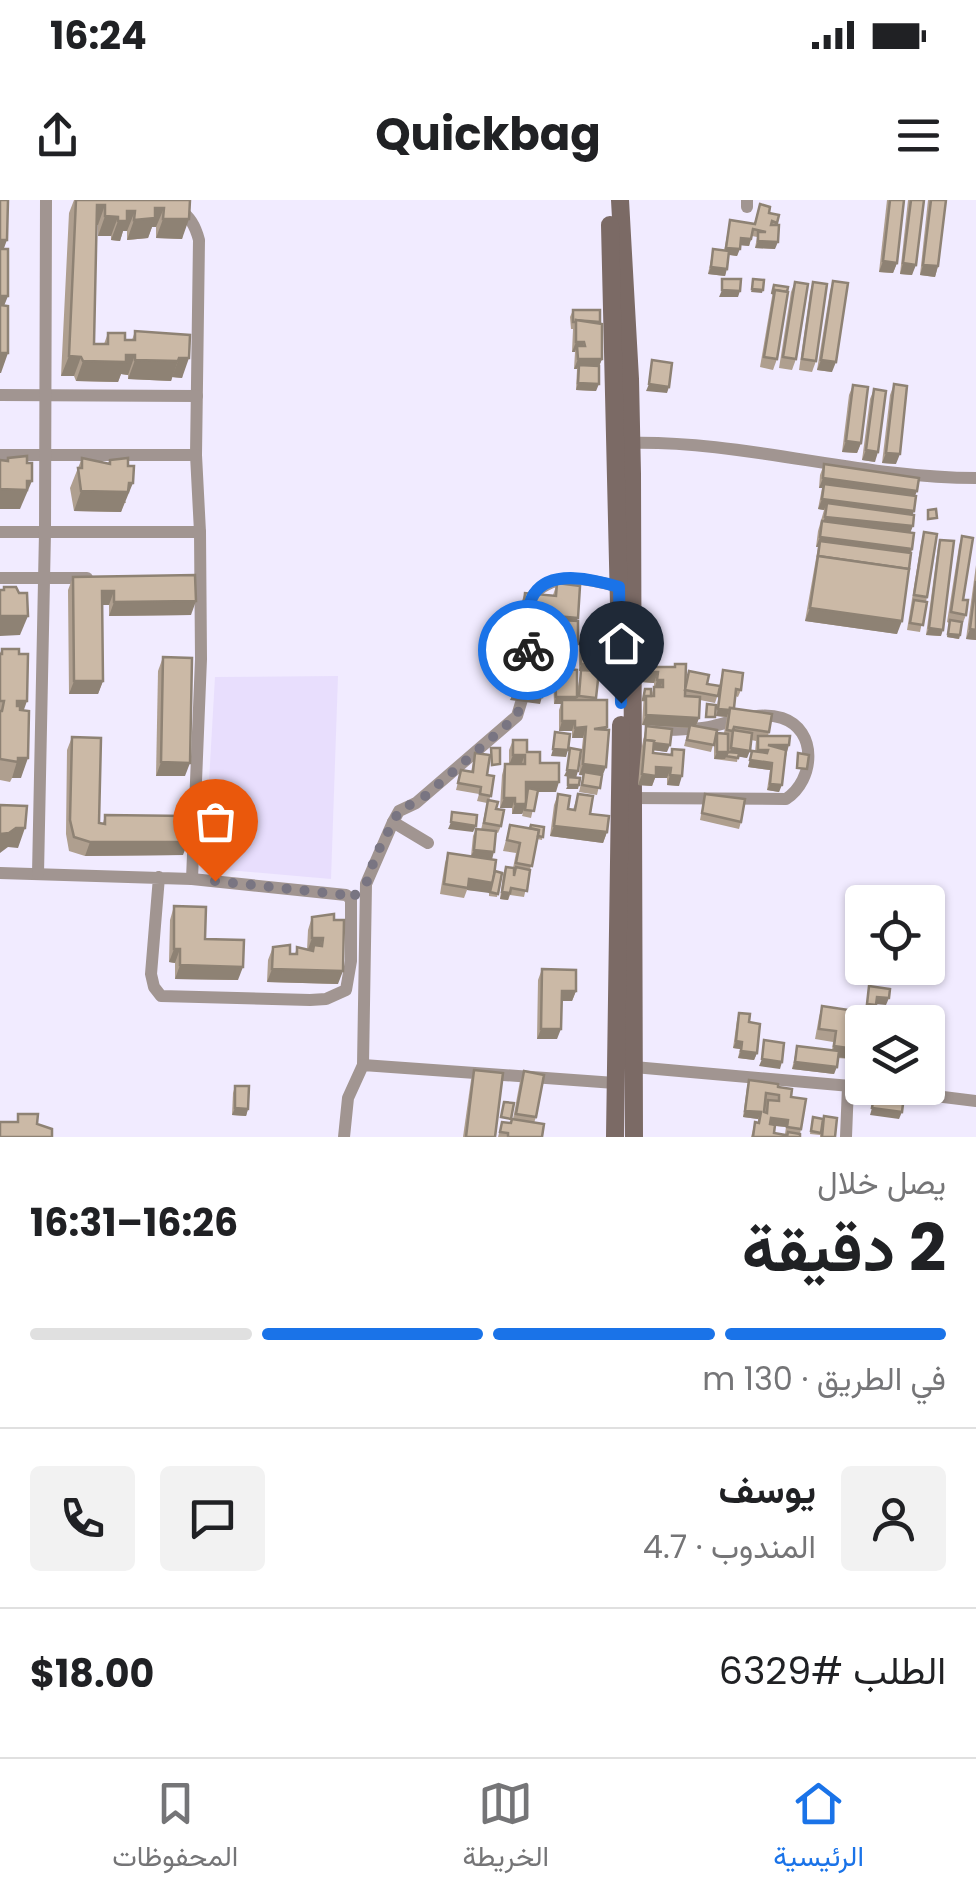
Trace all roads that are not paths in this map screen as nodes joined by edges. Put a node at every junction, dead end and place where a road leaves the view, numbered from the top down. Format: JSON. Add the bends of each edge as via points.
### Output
{"nodes":[{"id":1,"x":46,"y":200,"type":"edge"},
{"id":2,"x":608,"y":200,"type":"edge"},
{"id":3,"x":620,"y":200,"type":"edge"},
{"id":4,"x":165,"y":204,"type":"edge"},
{"id":5,"x":0,"y":395,"type":"edge"},
{"id":6,"x":44,"y":395,"type":"junction"},
{"id":7,"x":197,"y":396,"type":"junction"},
{"id":8,"x":624,"y":443,"type":"junction"},
{"id":9,"x":196,"y":455,"type":"junction"},
{"id":10,"x":0,"y":456,"type":"edge"},
{"id":11,"x":45,"y":456,"type":"junction"},
{"id":12,"x":976,"y":478,"type":"edge"},
{"id":13,"x":0,"y":532,"type":"edge"},
{"id":14,"x":45,"y":532,"type":"junction"},
{"id":15,"x":200,"y":532,"type":"junction"},
{"id":16,"x":180,"y":576,"type":"edge"},
{"id":17,"x":200,"y":576,"type":"junction"},
{"id":18,"x":0,"y":578,"type":"edge"},
{"id":19,"x":102,"y":578,"type":"edge"},
{"id":20,"x":44,"y":579,"type":"junction"},
{"id":21,"x":619,"y":587,"type":"junction"},
{"id":22,"x":633,"y":730,"type":"junction"},
{"id":23,"x":627,"y":798,"type":"junction"},
{"id":24,"x":393,"y":822,"type":"junction"},
{"id":25,"x":428,"y":843,"type":"dead end"},
{"id":26,"x":0,"y":873,"type":"edge"},
{"id":27,"x":38,"y":874,"type":"junction"},
{"id":28,"x":159,"y":877,"type":"junction"},
{"id":29,"x":192,"y":878,"type":"junction"},
{"id":30,"x":366,"y":884,"type":"junction"},
{"id":31,"x":351,"y":899,"type":"junction"},
{"id":32,"x":363,"y":1064,"type":"junction"},
{"id":33,"x":634,"y":1067,"type":"junction"},
{"id":34,"x":615,"y":1083,"type":"junction"},
{"id":35,"x":845,"y":1086,"type":"edge"},
{"id":36,"x":945,"y":1097,"type":"edge"},
{"id":37,"x":976,"y":1100,"type":"edge"},
{"id":38,"x":854,"y":1105,"type":"edge"},
{"id":39,"x":344,"y":1137,"type":"edge"},
{"id":40,"x":615,"y":1137,"type":"edge"},
{"id":41,"x":634,"y":1137,"type":"edge"},
{"id":42,"x":846,"y":1137,"type":"edge"}],
"edges":[{"from":1,"to":6,"type":"street"},
{"from":2,"to":8,"type":"main road"},
{"from":3,"to":8,"type":"main road"},
{"from":4,"to":7,"type":"street","via":[[187,214],[199,240]]},
{"from":5,"to":6,"type":"street"},
{"from":6,"to":7,"type":"street"},
{"from":6,"to":11,"type":"street"},
{"from":7,"to":9,"type":"street"},
{"from":8,"to":12,"type":"street"},
{"from":8,"to":21,"type":"main road"},
{"from":8,"to":22,"type":"main road","via":[[642,672]]},
{"from":9,"to":11,"type":"street"},
{"from":9,"to":15,"type":"street"},
{"from":10,"to":11,"type":"street"},
{"from":11,"to":14,"type":"street"},
{"from":13,"to":14,"type":"street"},
{"from":14,"to":15,"type":"street"},
{"from":14,"to":20,"type":"street"},
{"from":15,"to":17,"type":"street"},
{"from":16,"to":17,"type":"street"},
{"from":17,"to":29,"type":"street"},
{"from":18,"to":20,"type":"street"},
{"from":19,"to":20,"type":"street"},
{"from":20,"to":27,"type":"street"},
{"from":21,"to":23,"type":"main road"},
{"from":21,"to":24,"type":"street","via":[[574,579],[537,591],[517,716]]},
{"from":22,"to":23,"type":"main road"},
{"from":22,"to":23,"type":"street","via":[[692,730],[777,716],[802,729],[809,751],[802,780],[786,799]]},
{"from":23,"to":33,"type":"main road"},
{"from":23,"to":34,"type":"main road"},
{"from":24,"to":25,"type":"street"},
{"from":24,"to":30,"type":"street"},
{"from":26,"to":27,"type":"street"},
{"from":27,"to":28,"type":"street"},
{"from":28,"to":29,"type":"street"},
{"from":28,"to":31,"type":"street","via":[[151,974],[161,996],[310,1000],[346,990]]},
{"from":29,"to":31,"type":"street"},
{"from":30,"to":31,"type":"street"},
{"from":30,"to":32,"type":"street"},
{"from":32,"to":34,"type":"street"},
{"from":32,"to":39,"type":"street","via":[[348,1098]]},
{"from":33,"to":35,"type":"street"},
{"from":33,"to":41,"type":"main road"},
{"from":34,"to":40,"type":"main road"},
{"from":36,"to":37,"type":"street"},
{"from":38,"to":42,"type":"street"}]}
